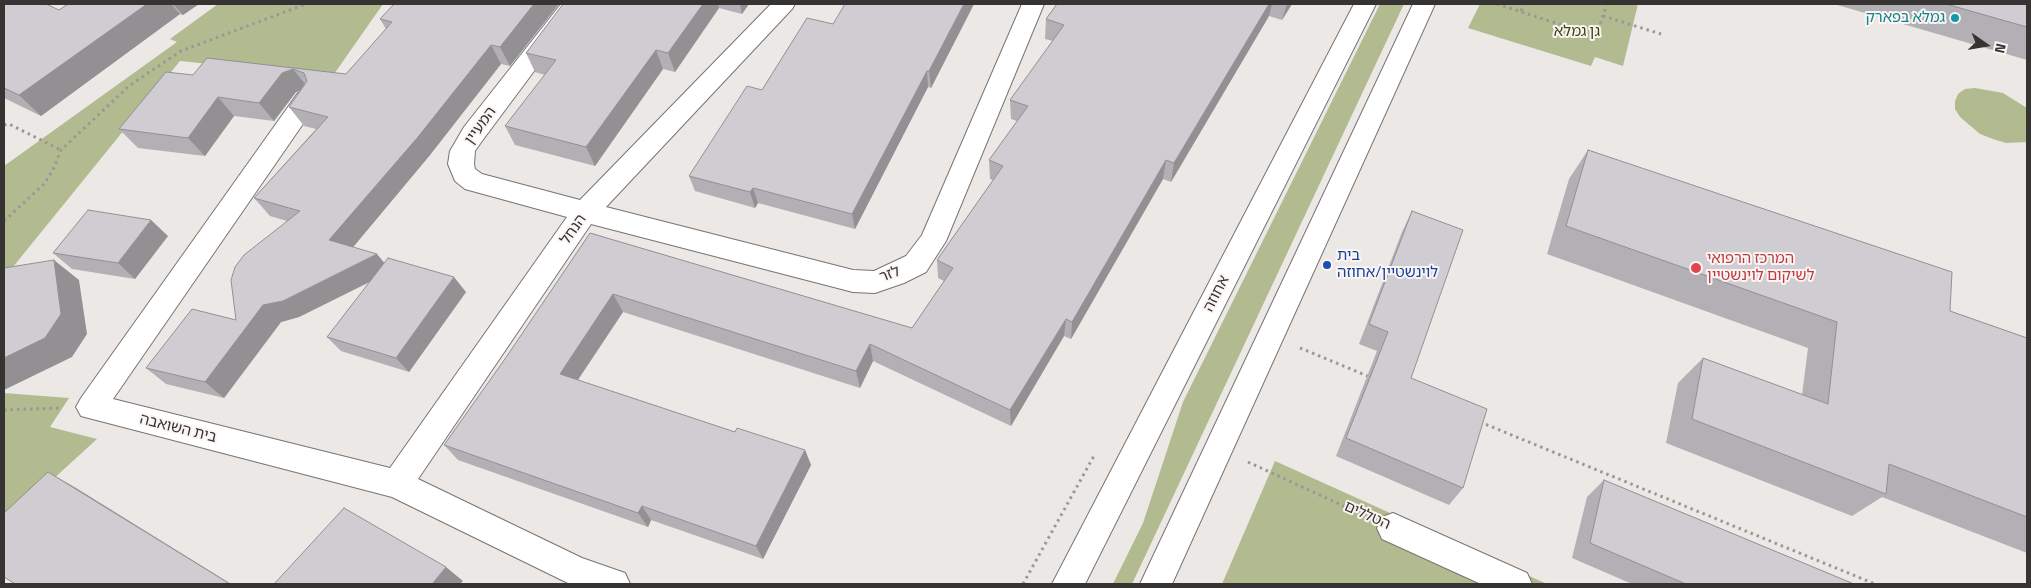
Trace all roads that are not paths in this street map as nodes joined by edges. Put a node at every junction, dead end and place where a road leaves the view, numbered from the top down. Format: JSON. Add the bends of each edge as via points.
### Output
{"nodes":[{"id":1,"x":573,"y":4,"type":"edge"},
{"id":2,"x":784,"y":4,"type":"edge"},
{"id":3,"x":1033,"y":4,"type":"edge"},
{"id":4,"x":1366,"y":4,"type":"edge"},
{"id":5,"x":1424,"y":4,"type":"edge"},
{"id":6,"x":307,"y":99,"type":"edge"},
{"id":7,"x":585,"y":212,"type":"junction"},
{"id":8,"x":397,"y":484,"type":"junction"},
{"id":9,"x":1393,"y":528,"type":"road end"},
{"id":10,"x":571,"y":577,"type":"edge"},
{"id":11,"x":614,"y":584,"type":"edge"},
{"id":12,"x":1068,"y":584,"type":"edge"},
{"id":13,"x":1156,"y":584,"type":"edge"},
{"id":14,"x":1516,"y":584,"type":"edge"}],
"edges":[{"from":1,"to":7,"type":"street","name":"המעיין","via":[[473,134],[463,151],[461,164],[464,174],[474,182]]},
{"from":2,"to":7,"type":"street","name":"הנחל"},
{"from":3,"to":7,"type":"street","name":"לזר","via":[[933,241],[916,264],[894,275],[875,282],[853,281]]},
{"from":4,"to":12,"type":"street","name":"אחוזה"},
{"from":5,"to":13,"type":"street"},
{"from":6,"to":8,"type":"street","name":"בית השואבה","via":[[91,407]]},
{"from":7,"to":8,"type":"street","name":"הנחל"},
{"from":8,"to":10,"type":"street","name":"בית השואבה"},
{"from":9,"to":14,"type":"street","name":"הטללים"},
{"from":10,"to":11,"type":"street","name":"בית השואבה"}]}
